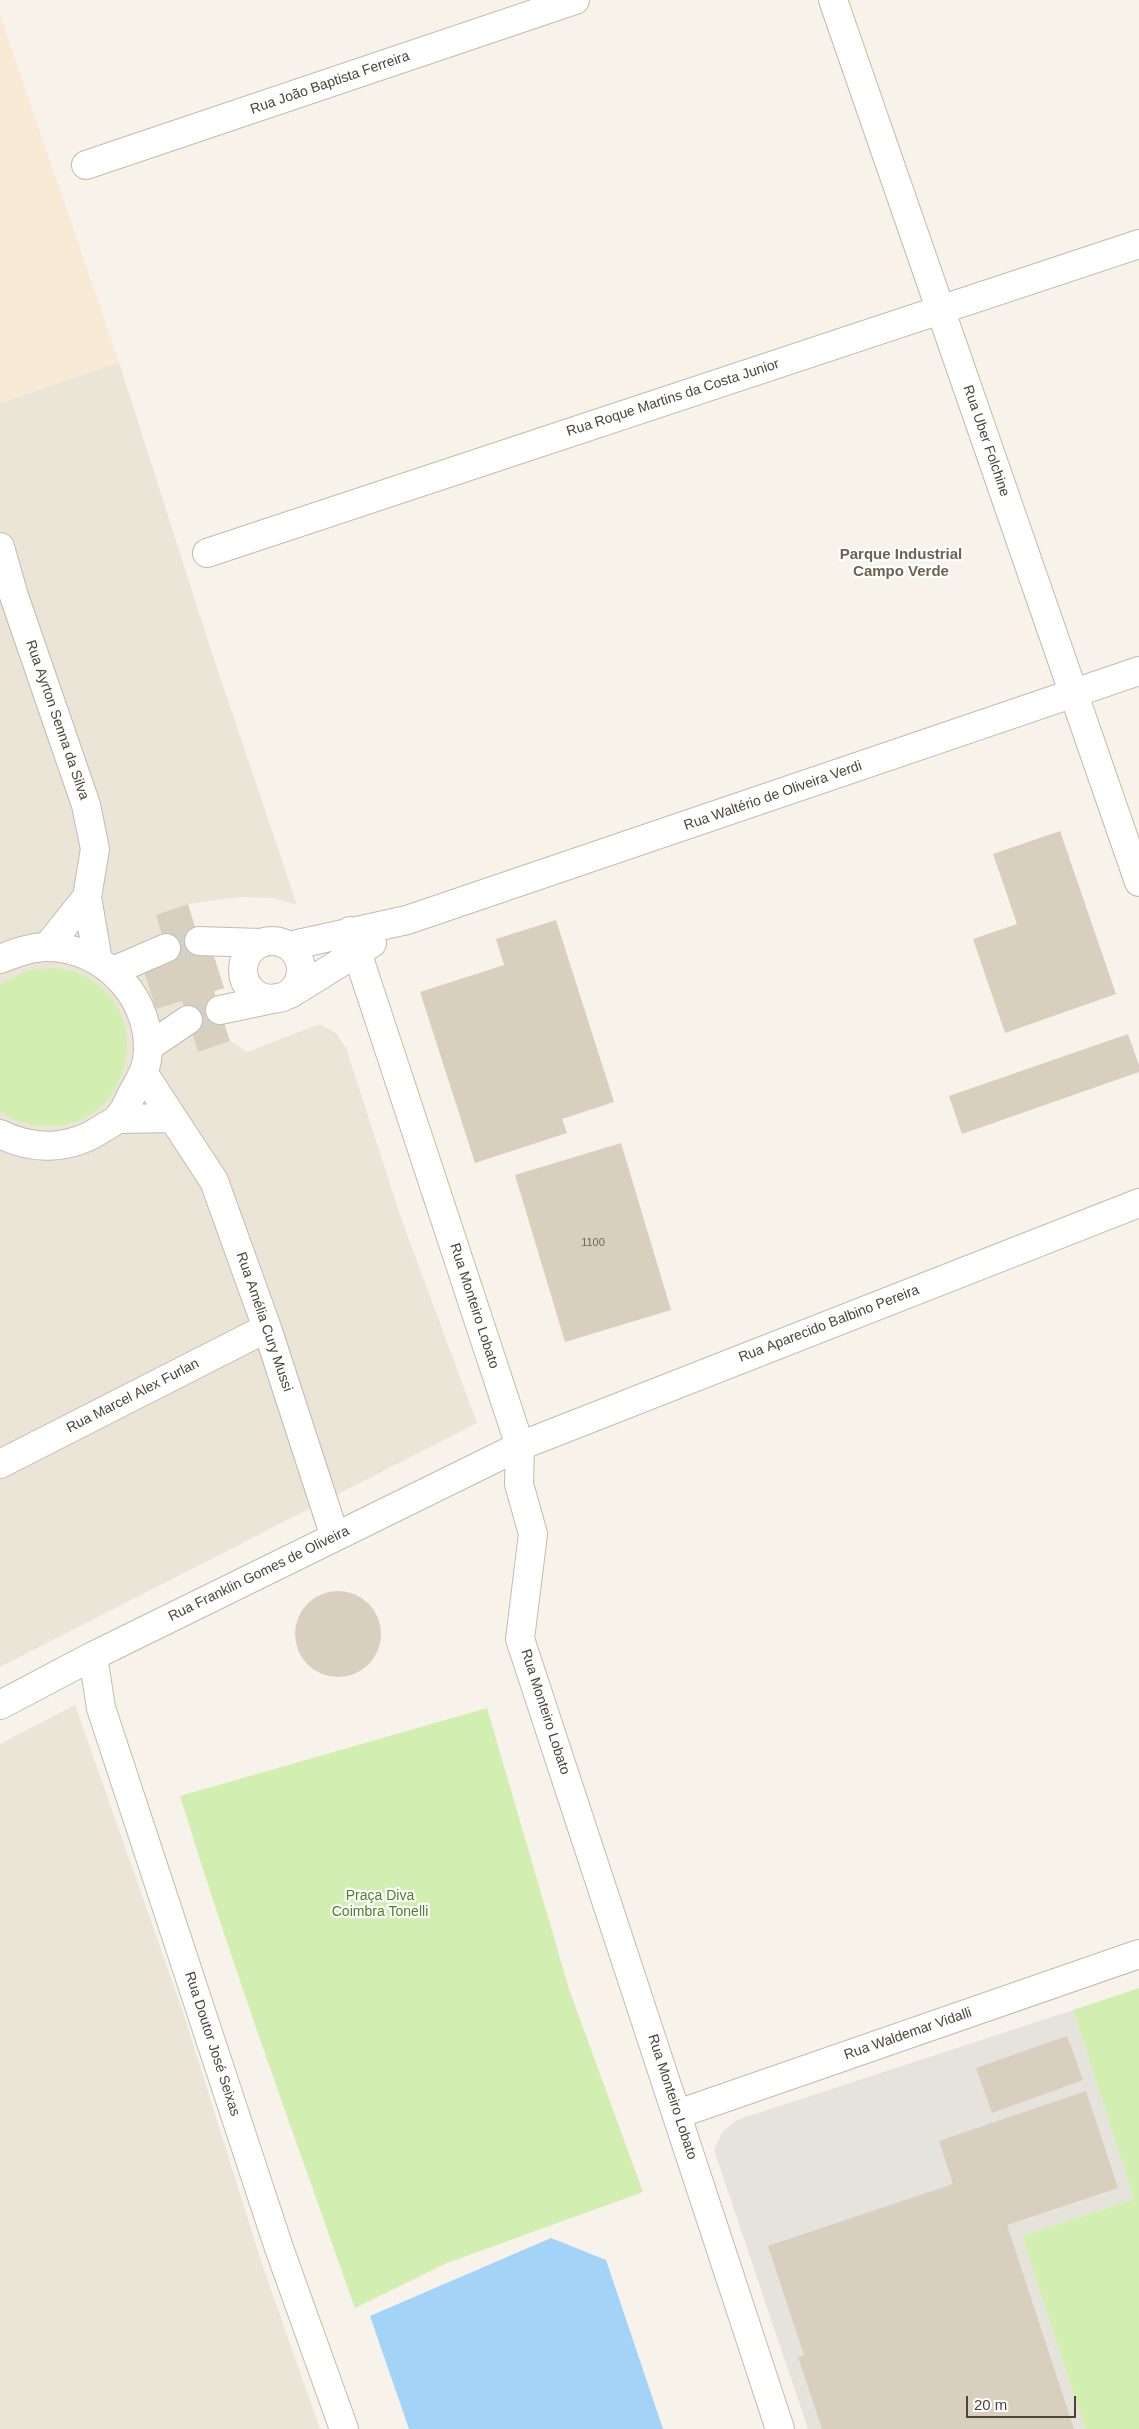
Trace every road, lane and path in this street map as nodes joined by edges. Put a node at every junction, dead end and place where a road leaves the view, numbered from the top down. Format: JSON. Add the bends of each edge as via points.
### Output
{"nodes":[{"id":1,"x":574,"y":0,"type":"edge"},
{"id":2,"x":833,"y":0,"type":"edge"},
{"id":3,"x":86,"y":165,"type":"dead end"},
{"id":4,"x":1139,"y":244,"type":"edge"},
{"id":5,"x":940,"y":310,"type":"junction"},
{"id":6,"x":0,"y":546,"type":"edge"},
{"id":7,"x":207,"y":553,"type":"dead end"},
{"id":8,"x":7,"y":598,"type":"edge"},
{"id":9,"x":1139,"y":671,"type":"edge"},
{"id":10,"x":1075,"y":694,"type":"junction"},
{"id":11,"x":1139,"y":882,"type":"edge"},
{"id":12,"x":87,"y":897,"type":"junction"},
{"id":13,"x":199,"y":941,"type":"tunnel mouth"},
{"id":14,"x":354,"y":942,"type":"junction"},
{"id":15,"x":261,"y":943,"type":"junction"},
{"id":16,"x":289,"y":946,"type":"junction"},
{"id":17,"x":47,"y":947,"type":"junction"},
{"id":18,"x":166,"y":948,"type":"tunnel mouth"},
{"id":19,"x":0,"y":960,"type":"edge"},
{"id":20,"x":106,"y":966,"type":"junction"},
{"id":21,"x":285,"y":996,"type":"junction"},
{"id":22,"x":220,"y":1010,"type":"tunnel mouth"},
{"id":23,"x":188,"y":1020,"type":"tunnel mouth"},
{"id":24,"x":148,"y":1047,"type":"junction"},
{"id":25,"x":144,"y":1074,"type":"junction"},
{"id":26,"x":118,"y":1118,"type":"junction"},
{"id":27,"x":172,"y":1118,"type":"junction"},
{"id":28,"x":0,"y":1134,"type":"edge"},
{"id":29,"x":1139,"y":1203,"type":"edge"},
{"id":30,"x":267,"y":1328,"type":"junction"},
{"id":31,"x":520,"y":1446,"type":"junction"},
{"id":32,"x":0,"y":1464,"type":"edge"},
{"id":33,"x":335,"y":1537,"type":"junction"},
{"id":34,"x":93,"y":1656,"type":"junction"},
{"id":35,"x":0,"y":1705,"type":"edge"},
{"id":36,"x":1139,"y":1954,"type":"edge"},
{"id":37,"x":678,"y":2114,"type":"junction"},
{"id":38,"x":344,"y":2429,"type":"edge"},
{"id":39,"x":780,"y":2429,"type":"edge"}],
"edges":[{"from":1,"to":3,"type":"street","name":"Rua João Baptista Ferreira"},
{"from":2,"to":5,"type":"street","name":"Rua Uber Folchine"},
{"from":4,"to":5,"type":"street","name":"Rua Roque Martins da Costa Junior"},
{"from":5,"to":7,"type":"street","name":"Rua Roque Martins da Costa Junior"},
{"from":5,"to":10,"type":"street","name":"Rua Uber Folchine"},
{"from":6,"to":8,"type":"street","name":"Rua Ayrton Senna da Silva"},
{"from":8,"to":12,"type":"street","name":"Rua Ayrton Senna da Silva","via":[[86,805],[95,849]]},
{"from":9,"to":10,"type":"street","name":"Rua Waltério de Oliveira Verdi"},
{"from":10,"to":11,"type":"street","name":"Rua Uber Folchine"},
{"from":10,"to":14,"type":"street","name":"Rua Waltério de Oliveira Verdi","via":[[407,920]]},
{"from":12,"to":17,"type":"street","name":"Rua Ayrton Senna da Silva"},
{"from":12,"to":20,"type":"street","name":"Rua Ayrton Senna da Silva"},
{"from":13,"to":15,"type":"street"},
{"from":14,"to":16,"type":"street","name":"Rua Waltério de Oliveira Verdi"},
{"from":14,"to":21,"type":"street","name":"Rua Waltério de Oliveira Verdi"},
{"from":14,"to":31,"type":"street","name":"Rua Monteiro Lobato"},
{"from":15,"to":16,"type":"street","via":[[271,940]]},
{"from":15,"to":21,"type":"street","via":[[244,962],[248,987],[262,997]]},
{"from":16,"to":21,"type":"street","via":[[297,954],[302,975],[298,986]]},
{"from":17,"to":19,"type":"street","via":[[21,951]]},
{"from":17,"to":20,"type":"street","via":[[74,950]]},
{"from":18,"to":20,"type":"street"},
{"from":20,"to":24,"type":"street","via":[[128,987],[138,1005],[146,1025]]},
{"from":21,"to":22,"type":"street","name":"Rua Waltério de Oliveira Verdi"},
{"from":23,"to":24,"type":"street"},
{"from":24,"to":25,"type":"street"},
{"from":25,"to":26,"type":"street"},
{"from":25,"to":27,"type":"street","name":"Rua Amélia Cury Mussi"},
{"from":26,"to":27,"type":"street"},
{"from":26,"to":28,"type":"street","via":[[88,1138],[54,1147],[19,1144]]},
{"from":27,"to":30,"type":"street","name":"Rua Amélia Cury Mussi","via":[[214,1181]]},
{"from":29,"to":31,"type":"street","name":"Rua Aparecido Balbino Pereira"},
{"from":30,"to":32,"type":"street","name":"Rua Marcel Alex Furlan"},
{"from":30,"to":33,"type":"street","name":"Rua Amélia Cury Mussi"},
{"from":31,"to":33,"type":"street","name":"Rua Franklin Gomes de Oliveira"},
{"from":31,"to":37,"type":"street","name":"Rua Monteiro Lobato","via":[[519,1484],[533,1534],[520,1639]]},
{"from":33,"to":34,"type":"street","name":"Rua Franklin Gomes de Oliveira"},
{"from":34,"to":35,"type":"street","name":"Rua Franklin Gomes de Oliveira"},
{"from":34,"to":38,"type":"street","name":"Rua Doutor José Seixas","via":[[101,1708],[279,2248]]},
{"from":36,"to":37,"type":"street","name":"Rua Waldemar Vidalli"},
{"from":37,"to":39,"type":"street","name":"Rua Monteiro Lobato"}]}
